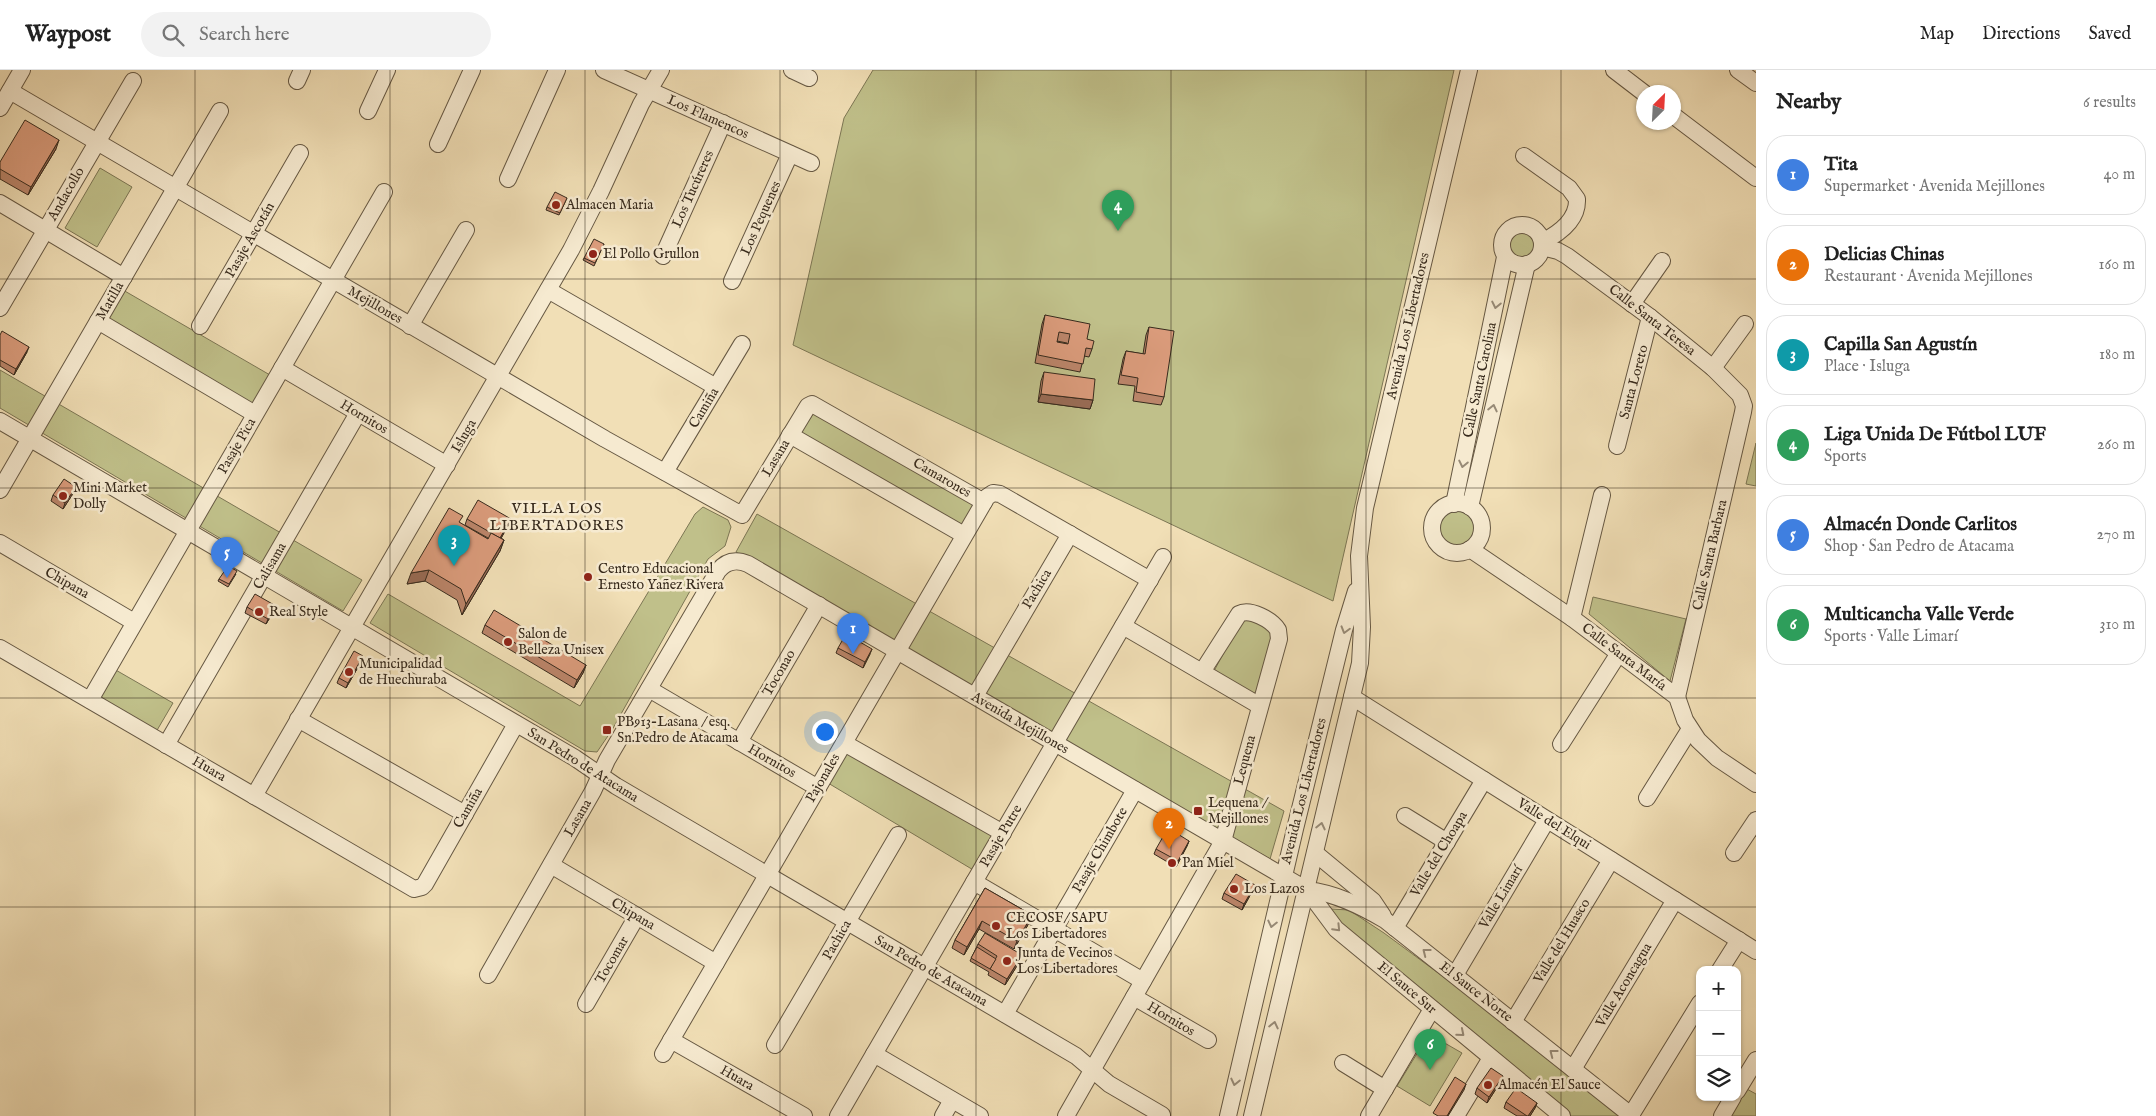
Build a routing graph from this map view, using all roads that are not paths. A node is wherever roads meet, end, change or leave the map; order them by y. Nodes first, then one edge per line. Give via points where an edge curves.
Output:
1 (22, 70) edge
2 (386, 70) edge
3 (472, 70) edge
4 (557, 70) edge
5 (604, 70) edge
6 (661, 70) edge
7 (792, 70) edge
8 (1469, 70) edge
9 (1614, 70) edge
10 (1738, 70) edge
11 (809, 78) dead end
12 (132, 81) dead end
13 (1756, 84) edge
14 (1636, 87) edge
15 (650, 90) junction
16 (10, 91) junction
17 (0, 108) edge
18 (220, 111) dead end
19 (368, 111) dead end
20 (1681, 121) edge
21 (723, 123) junction
22 (97, 142) junction
23 (438, 144) dead end
24 (300, 153) dead end
25 (790, 154) junction
26 (1524, 156) dead end
27 (811, 163) dead end
28 (1756, 178) edge
29 (508, 179) dead end
30 (175, 188) junction
31 (384, 192) dead end
32 (0, 204) edge
33 (45, 230) junction
34 (466, 230) dead end
35 (254, 234) junction
36 (1542, 245) junction
37 (663, 256) dead end
38 (1505, 257) junction
39 (1662, 261) dead end
40 (1527, 264) junction
41 (124, 276) junction
42 (333, 280) junction
43 (732, 282) dead end
44 (548, 290) junction
45 (1632, 304) junction
46 (0, 308) edge
47 (1650, 317) junction
48 (98, 321) junction
49 (1745, 324) dead end
50 (200, 326) dead end
51 (410, 326) junction
52 (742, 344) dead end
53 (282, 368) junction
54 (1713, 368) junction
55 (498, 377) junction
56 (716, 387) junction
57 (812, 404) joint
58 (358, 413) junction
59 (1750, 413) edge
60 (255, 414) junction
61 (0, 421) edge
62 (790, 435) junction
63 (30, 438) junction
64 (1617, 446) dead end
65 (447, 466) junction
66 (665, 472) junction
67 (0, 490) edge
68 (1602, 495) dead end
69 (984, 502) junction
70 (1462, 505) junction
71 (742, 515) joint
72 (188, 531) junction
73 (1070, 534) junction
74 (964, 535) junction
75 (0, 543) edge
76 (1470, 550) junction
77 (1163, 557) dead end
78 (731, 562) joint
79 (264, 576) junction
80 (1150, 580) junction
81 (1359, 583) junction
82 (819, 605) junction
83 (1572, 618) junction
84 (134, 622) junction
85 (1123, 626) junction
86 (352, 627) junction
87 (0, 648) edge
88 (897, 651) junction
89 (1619, 653) junction
90 (1202, 672) junction
91 (648, 689) junction
92 (974, 696) junction
93 (1352, 697) junction
94 (1678, 697) junction
95 (90, 700) junction
96 (1260, 706) junction
97 (298, 719) junction
98 (516, 724) junction
99 (1690, 729) junction
100 (738, 742) junction
101 (844, 743) junction
102 (1055, 743) junction
103 (166, 744) junction
104 (1561, 744) dead end
105 (600, 775) junction
106 (1484, 780) junction
107 (1756, 784) edge
108 (818, 788) junction
109 (1135, 790) junction
110 (254, 796) junction
111 (1647, 798) dead end
112 (465, 814) junction
113 (1404, 816) dead end
114 (1547, 820) junction
115 (1756, 820) edge
116 (1003, 833) junction
117 (898, 835) dead end
118 (1223, 841) junction
119 (1447, 842) junction
120 (1315, 853) junction
121 (1734, 853) dead end
122 (1611, 860) junction
123 (551, 865) junction
124 (767, 875) junction
125 (1283, 876) junction
126 (974, 882) junction
127 (418, 889) joint
128 (1306, 890) junction
129 (1675, 900) junction
130 (637, 916) junction
131 (847, 922) junction
132 (1390, 924) junction
133 (1055, 929) junction
134 (1739, 940) junction
135 (1756, 951) edge
136 (716, 963) junction
137 (1723, 966) edge
138 (925, 968) junction
139 (488, 974) dead end
140 (1455, 975) junction
141 (1144, 980) junction
142 (1134, 997) junction
143 (586, 1004) dead end
144 (1432, 1009) junction
145 (1696, 1010) edge
146 (1005, 1014) junction
147 (1514, 1022) junction
148 (1208, 1040) dead end
149 (775, 1045) dead end
150 (667, 1047) joint
151 (874, 1054) junction
152 (1491, 1058) junction
153 (1756, 1060) edge
154 (1343, 1063) dead end
155 (1573, 1069) junction
156 (1092, 1070) junction
157 (1741, 1084) edge
158 (1385, 1089) junction
159 (952, 1100) junction
160 (1731, 1101) edge
161 (1552, 1113) edge
162 (1162, 1115) edge
163 (1632, 1115) edge
164 (804, 1116) edge
165 (838, 1116) edge
166 (943, 1116) edge
167 (980, 1116) edge
168 (1066, 1116) edge
169 (1228, 1116) edge
170 (1252, 1116) edge
171 (1369, 1116) edge
172 (1456, 1116) edge
173 (1722, 1116) edge

1 - 16 street
2 - 19 street
3 - 23 street
4 - 29 street
5 - 15 street, Los Flamencos
6 - 15 street, Isluga
7 - 11 street
8 - 81 street, Avenida Los Libertadores via 1365,508
9 - 14 street
10 - 13 street
12 - 22 street, Andacollo
15 - 21 street, Los Flamencos
15 - 44 street, Isluga via 590,214
16 - 17 street
16 - 22 street, Mejillones
18 - 30 street, Matilla
20 - 28 street
21 - 25 street, Los Flamencos
21 - 37 street, Los Tucúreres
22 - 30 street, Mejillones
22 - 33 street, Andacollo
24 - 35 street, Pasaje Ascotán
25 - 27 street, Los Flamencos
25 - 43 street, Los Pequenes
26 - 36 street via 1572,191 1577,199 1575,211 1561,231
30 - 35 street, Mejillones
30 - 41 street, Matilla
31 - 42 street, Pasaje Pica
32 - 33 street
33 - 41 street
33 - 46 street, Andacollo
34 - 51 street
35 - 42 street, Mejillones
35 - 50 street, Pasaje Ascotán
36 - 38 street via 1531,227 1511,227 1501,244
36 - 40 street via 1537,258
36 - 45 street, Calle Santa Teresa via 1567,256
38 - 40 street via 1515,264
38 -> 70 street, Calle Santa Carolina
39 - 45 street
70 -> 40 street, Calle Santa Carolina
41 - 48 street, Matilla
42 - 51 street, Mejillones
42 - 53 street, Pasaje Pica
44 - 55 street, Isluga
44 - 56 street
45 - 47 street, Calle Santa Teresa
47 - 54 street, Calle Santa Teresa
47 - 64 street, Santa Loreto
48 - 60 street
48 - 63 street, Matilla
49 - 54 street
51 - 55 street, Mejillones
52 - 56 street, Camiña
53 - 58 street, Hornitos
53 - 60 street, Pasaje Pica
54 - 59 street, Calle Santa Teresa via 1740,395
55 - 65 street, Isluga
55 - 66 street, Mejillones
56 - 66 street, Camiña
57 - 62 street, Lasana
57 - 69 street, Camarones
58 - 65 street, Hornitos
58 - 79 street, Calisama
59 - 94 street, Calle Santa Barbara
60 - 72 street, Pasaje Pica
61 - 63 street, San Pedro de Atacama
62 - 71 street, Lasana
62 - 74 street
63 - 67 street, Matilla
63 - 72 street, San Pedro de Atacama
65 - 86 street, Isluga
66 - 71 street, Mejillones
68 - 83 street
69 - 73 street, Camarones via 990,495 1000,494
69 - 74 street, Pajonales
70 - 76 street via 1480,520 1482,528
70 - 76 street via 1446,506 1432,524 1435,540 1447,551
72 - 79 street, San Pedro de Atacama
72 - 84 street, Pasaje Pica
73 - 80 street, Camarones
73 - 92 street, Pachica
74 - 88 street, Pajonales
75 - 84 street, Chipana
76 - 83 street, Calle Santa María
77 - 80 street, Pasaje Putre
78 - 82 street, Avenida Mejillones via 748,564
78 - 91 street, Lasana via 718,571
79 - 86 street, San Pedro de Atacama
79 - 103 street, Calisama
80 - 85 street, Pasaje Putre
81 - 93 street, Avenida Los Libertadores via 1360,663
81 -> 125 street, Avenida Los Libertadores via 1344,630
82 - 88 street, Avenida Mejillones
82 - 100 street, Toconao
83 - 89 street, Calle Santa María
84 - 95 street, Pasaje Pica
85 - 90 street
85 - 102 street, Pasaje Putre
86 - 97 street, Isluga
86 - 98 street, San Pedro de Atacama
87 - 95 street, Huara
88 - 92 street, Avenida Mejillones
88 - 101 street, Pajonales
89 - 94 street, Calle Santa María
89 - 104 street
90 - 96 street
90 - 96 street, Lequena via 1238,614 1247,611 1272,623 1278,630 1279,639
91 - 100 street, Hornitos
91 - 105 street, Lasana
92 - 102 street, Avenida Mejillones
93 - 106 street, Valle del Elqui
120 -> 93 street, Avenida Los Libertadores
94 - 99 street, Calle Santa María
95 - 103 street, Huara
96 - 118 street, Lequena
97 - 110 street, Isluga
97 - 112 street
98 - 105 street, San Pedro de Atacama
98 - 112 street, Camiña
99 - 107 street, Calle Santa María via 1707,750
99 - 111 street
100 - 108 street, Hornitos
101 - 108 street, Pajonales
101 - 116 street
102 - 109 street, Avenida Mejillones
102 - 116 street, Pasaje Putre
103 - 110 street, Huara
105 - 123 street, Lasana
105 - 124 street, San Pedro de Atacama
106 - 114 street, Valle del Elqui
106 - 119 street, Valle del Choapa
108 - 124 street, Pajonales
109 - 118 street, Avenida Mejillones
109 - 133 street, Pasaje Chimbote
110 - 127 street, Huara via 411,888
112 - 127 street, Camiña via 425,884
113 - 119 street
114 - 122 street, Valle del Elqui
114 - 140 street, Valle Limarí
115 - 121 street
116 - 126 street, Pasaje Putre
117 - 131 street, Pachica
118 - 125 street, Avenida Mejillones
118 - 141 street, Lequena
119 - 132 street, Valle del Choapa
120 - 128 street, Avenida Los Libertadores
120 - 132 street via 1373,901
122 - 129 street, Valle del Elqui
122 - 147 street, Valle del Huasco
123 - 130 street, Chipana
123 - 139 street, Lasana
124 - 131 street, San Pedro de Atacama
124 - 136 street, Pajonales
125 - 128 street, Avenida Mejillones
125 -> 169 street, Avenida Los Libertadores
126 - 133 street, Hornitos
126 - 138 street, Pasaje Putre
128 - 132 street, El Sauce Norte via 1334,896
128 -> 144 street, El Sauce Sur via 1336,929
170 -> 128 street, Avenida Los Libertadores
129 - 134 street, Valle del Elqui
129 - 155 street, Valle Aconcagua
130 - 136 street, Chipana
130 - 143 street, Tocomar
131 - 138 street, San Pedro de Atacama
131 - 149 street, Pachica
140 -> 132 street, El Sauce Norte
133 - 141 street, Hornitos
133 - 146 street, Pasaje Chimbote
134 - 135 street, Valle del Elqui
134 - 137 street
136 - 150 street, Pajonales
138 - 146 street, San Pedro de Atacama
138 - 151 street, Pasaje Putre
140 - 147 street, El Sauce Norte
141 - 142 street, Lequena
142 - 148 street, Hornitos
142 - 156 street, Lequena
144 -> 152 street, El Sauce Sur
144 - 158 street
145 - 163 street
146 - 156 street, San Pedro de Atacama via 1076,1056
155 -> 147 street, El Sauce Norte
150 - 164 street, Huara
151 - 159 street
151 - 165 street, Pasaje Putre
152 - 161 street, El Sauce Sur
152 - 172 street
153 - 157 street
154 - 158 street
155 - 163 street, El Sauce Norte
156 - 162 street, San Pedro de Atacama via 1109,1084
156 - 168 street, Lequena
158 - 171 street
159 - 166 street
159 - 167 street
160 - 173 street

